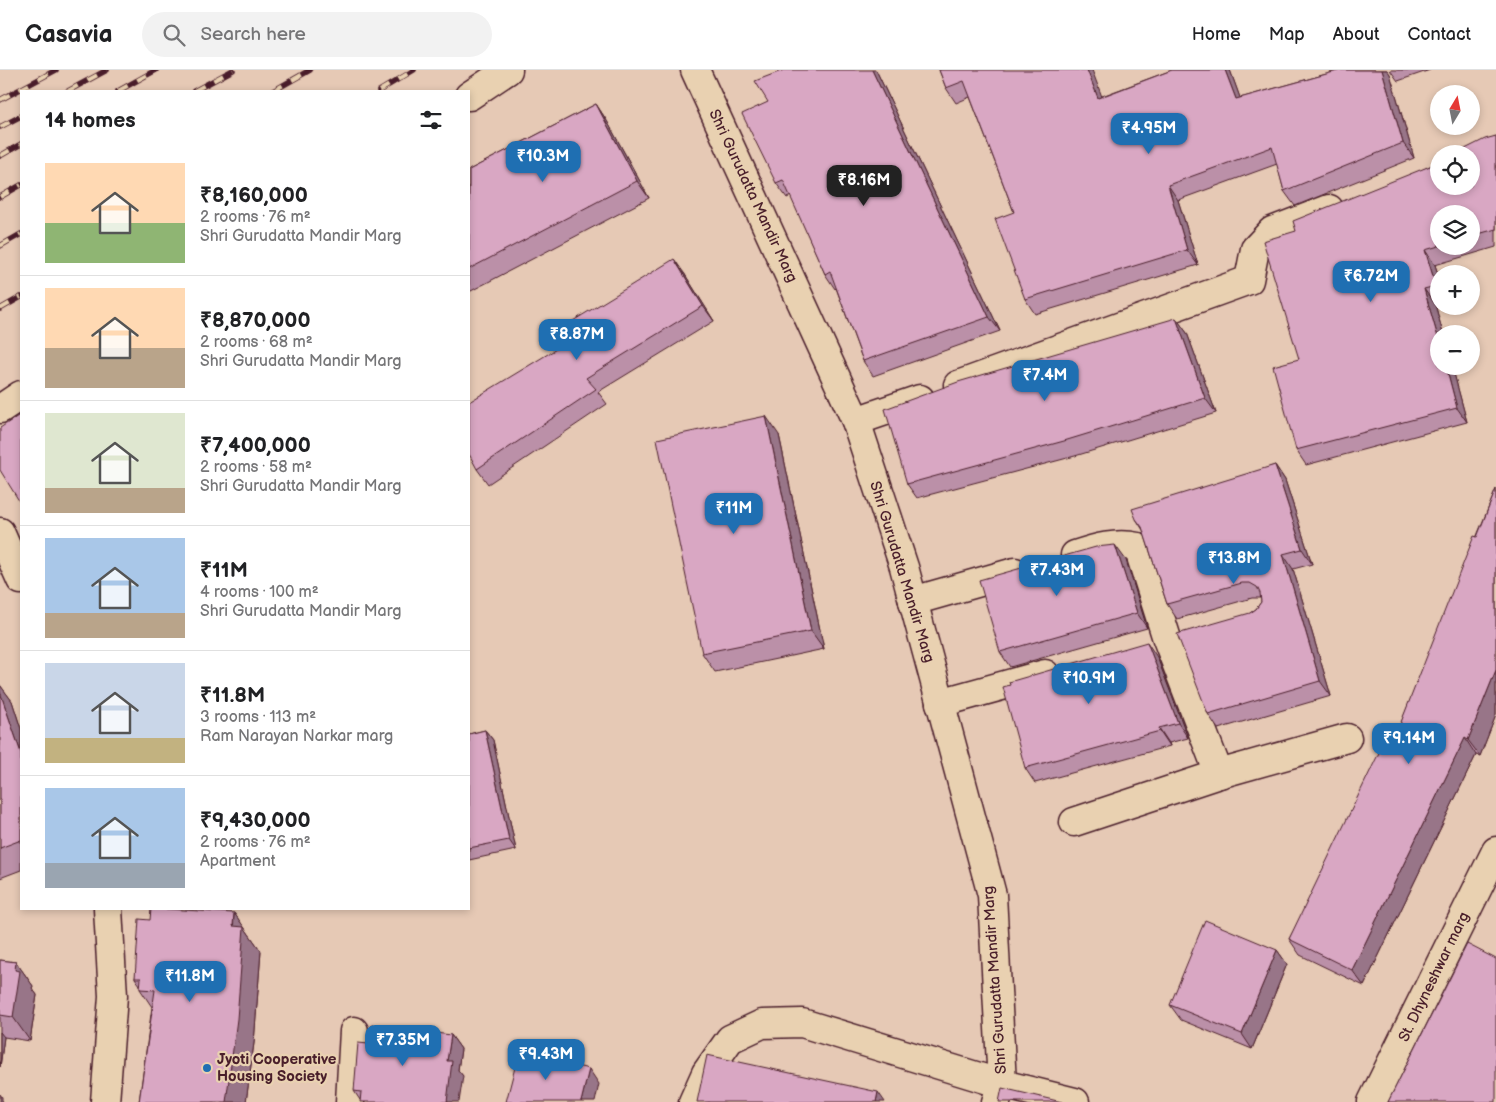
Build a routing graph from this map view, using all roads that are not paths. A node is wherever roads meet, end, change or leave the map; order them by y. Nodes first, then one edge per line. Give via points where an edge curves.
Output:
1 (508, 70) edge
2 (695, 70) edge
3 (470, 95) edge
4 (1355, 199) edge
5 (20, 396) edge
6 (0, 409) edge
7 (856, 422) junction
8 (0, 532) edge
9 (20, 578) edge
10 (913, 601) junction
11 (1194, 631) edge
12 (1167, 639) junction
13 (1139, 647) edge
14 (1072, 666) edge
15 (940, 703) junction
16 (1347, 738) dead end
17 (1219, 774) junction
18 (1074, 822) dead end
19 (1496, 851) edge
20 (108, 910) edge
21 (354, 1031) dead end
22 (999, 1093) edge
23 (104, 1102) edge
24 (350, 1102) edge
25 (693, 1102) edge
26 (1076, 1102) edge
27 (1372, 1102) edge

1 - 3 street
2 - 7 street, Shri Gurudatta Mandir Marg
4 - 7 street via 1272,231 1255,249 1250,280
5 - 6 street
7 - 10 street, Shri Gurudatta Mandir Marg
8 - 9 street
10 - 12 street via 1103,546 1126,544 1138,547
10 - 15 street, Shri Gurudatta Mandir Marg
11 - 12 street
12 - 13 street
12 - 17 street
14 - 15 street
15 - 22 street, Shri Gurudatta Mandir Marg via 992,895
16 - 17 street
17 - 18 street
19 - 27 street, St. Dhyneshwar marg
20 - 23 street via 112,996
21 - 24 street
22 - 25 street via 802,1023 762,1024 730,1038 706,1073
22 - 26 street

